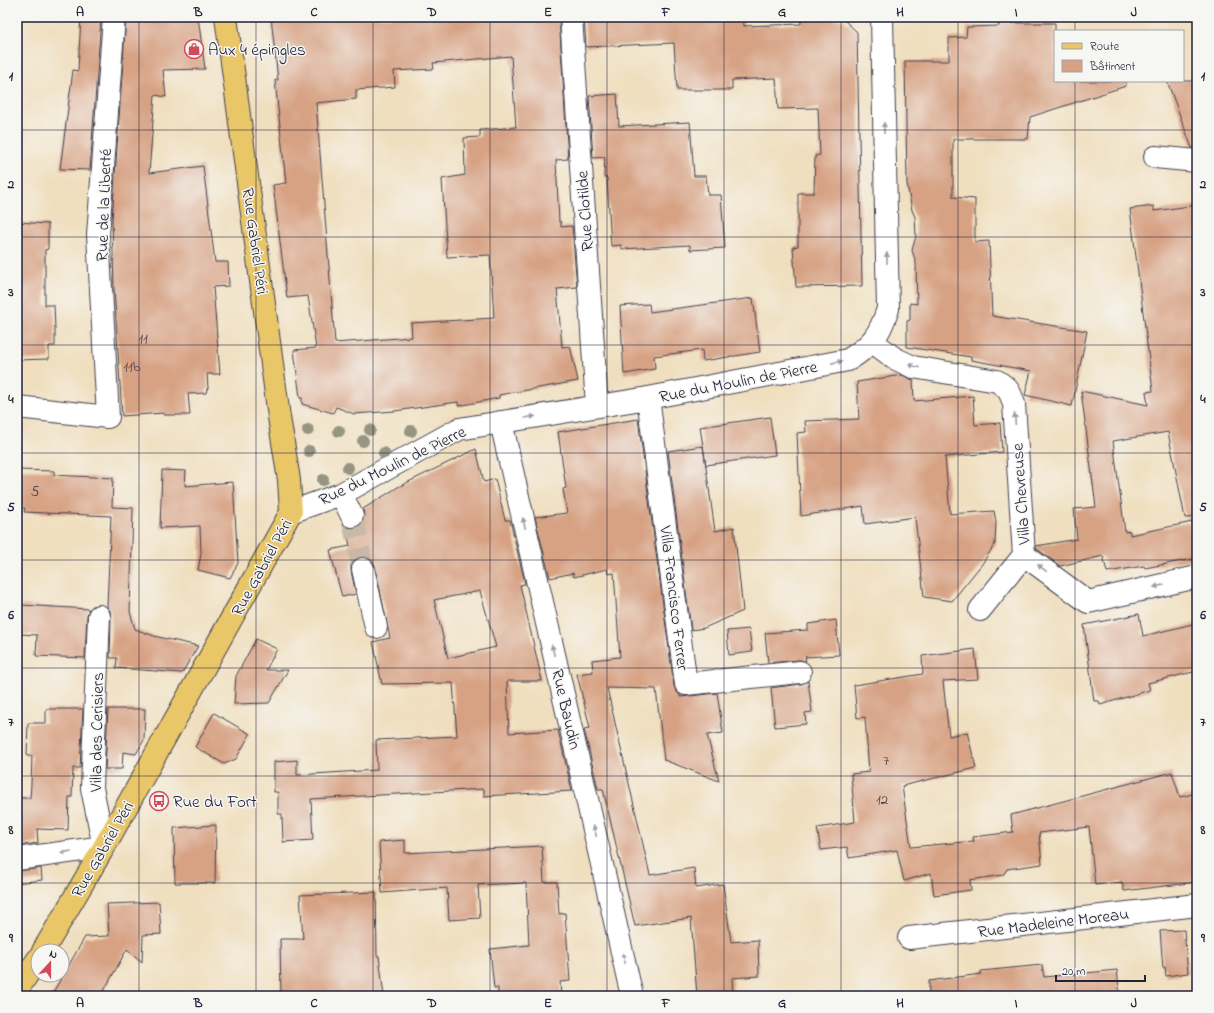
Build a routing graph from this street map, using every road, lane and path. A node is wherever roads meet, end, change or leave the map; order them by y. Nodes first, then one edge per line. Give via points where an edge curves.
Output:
1 (114, 17) edge
2 (226, 17) edge
3 (571, 17) edge
4 (882, 17) edge
5 (1155, 157) dead end
6 (1197, 161) edge
7 (873, 342) junction
8 (648, 398) junction
9 (597, 406) junction
10 (17, 407) edge
11 (501, 422) junction
12 (341, 494) junction
13 (291, 512) junction
14 (352, 516) tunnel mouth
15 (1024, 554) junction
16 (363, 569) tunnel mouth
17 (1197, 577) edge
18 (980, 610) dead end
19 (99, 616) dead end
20 (376, 627) dead end
21 (800, 672) dead end
22 (104, 847) junction
23 (17, 859) edge
24 (1197, 905) edge
25 (909, 938) dead end
26 (48, 943) edge
27 (30, 971) edge
28 (17, 990) edge
29 (632, 996) edge

1 - 10 street, Rue de la Liberté via 98,235 108,417
2 - 13 main road, Rue Gabriel Péri via 289,480
3 - 9 street, Rue Clotilde
7 -> 4 street, Rue du Moulin de Pierre via 888,309
5 - 6 street
8 -> 7 street, Rue du Moulin de Pierre via 848,360
15 -> 7 street, Villa Chevreuse via 1014,404 1011,393 993,380 913,367 894,358
8 - 9 street, Rue du Moulin de Pierre
8 - 21 street, Villa Francisco Ferrer via 686,684
11 -> 9 street, Rue du Moulin de Pierre
11 - 12 street, Rue du Moulin de Pierre via 459,429
29 -> 11 street, Rue Baudin
12 - 13 street, Rue du Moulin de Pierre
12 - 14 street
13 - 22 main road, Rue Gabriel Péri
17 -> 15 street, Villa Chevreuse via 1088,602
15 - 18 street
16 - 20 street
19 - 22 street, Villa des Cerisiers via 92,788
22 -> 23 street
22 - 26 main road, Rue Gabriel Péri
24 - 25 street, Rue Madeleine Moreau
27 - 28 main road

